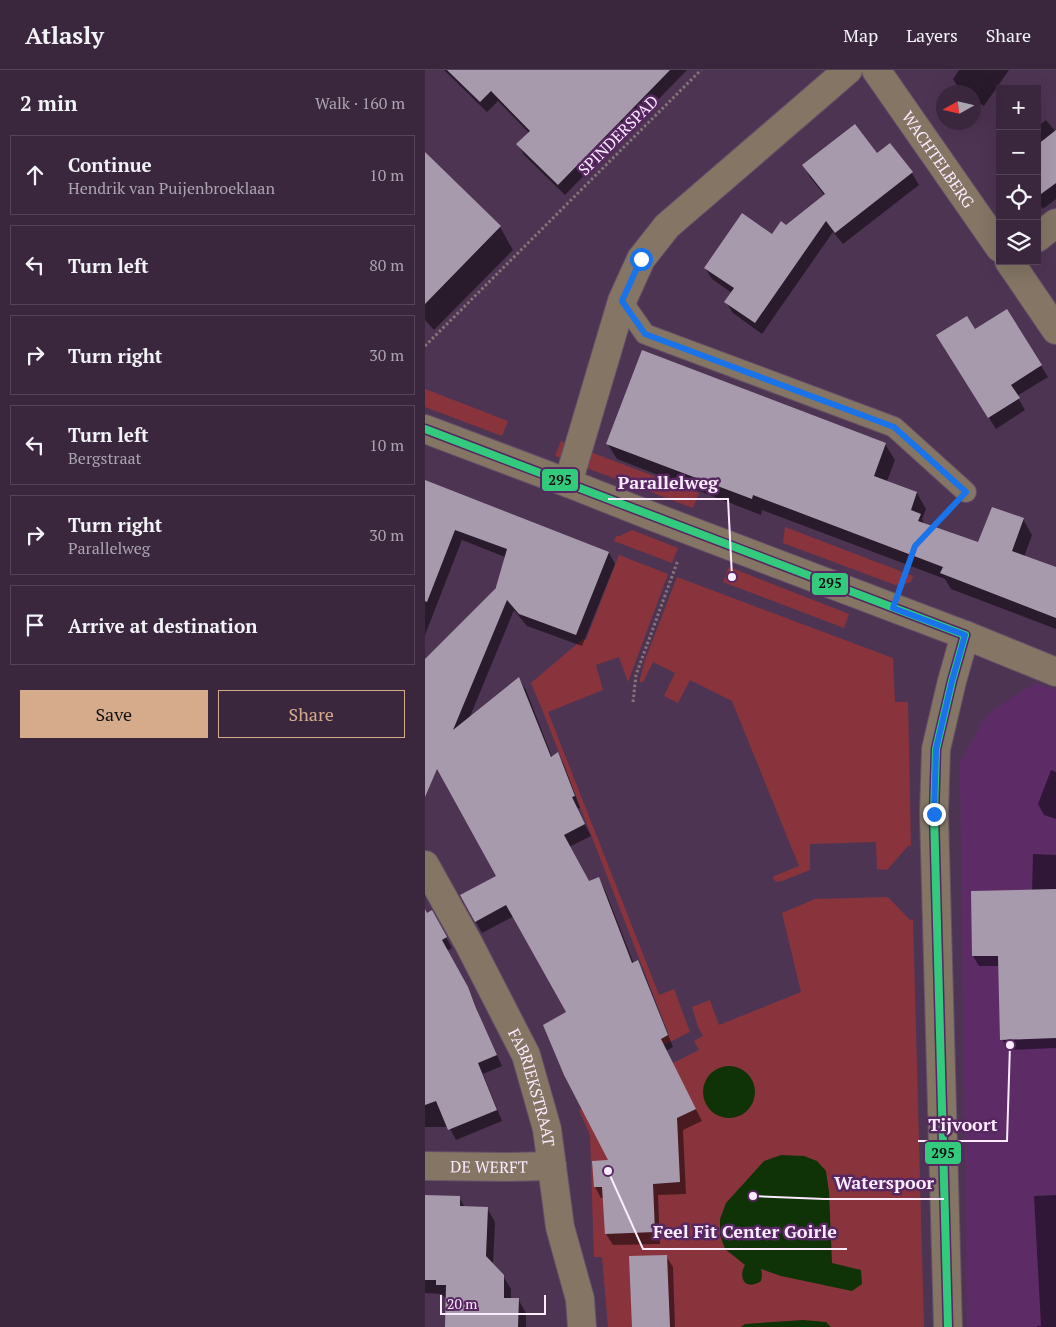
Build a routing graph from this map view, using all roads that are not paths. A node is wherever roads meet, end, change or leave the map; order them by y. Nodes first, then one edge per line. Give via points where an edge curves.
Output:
1 (848, 70) edge
2 (876, 70) edge
3 (1056, 223) edge
4 (1041, 235) edge
5 (996, 242) edge
6 (1012, 265) edge
7 (622, 301) junction
8 (1056, 330) edge
9 (425, 429) edge
10 (568, 483) junction
11 (966, 492) road end
12 (965, 635) junction
13 (1056, 672) edge
14 (425, 865) edge
15 (425, 1166) edge
16 (552, 1166) junction
17 (582, 1327) edge
18 (948, 1327) edge

1 - 7 street via 667,226 641,259
2 - 5 street, WACHTELBERG
3 - 4 street
6 - 8 street
7 - 10 street
7 - 11 lane via 645,334 894,427
9 - 10 street
10 - 12 street
12 - 13 street
12 - 18 street via 936,749 935,768
14 - 16 street, FABRIEKSTRAAT via 526,1055 547,1129
15 - 16 street, DE WERFT
16 - 17 street, FABRIEKSTRAAT via 560,1227 580,1299

